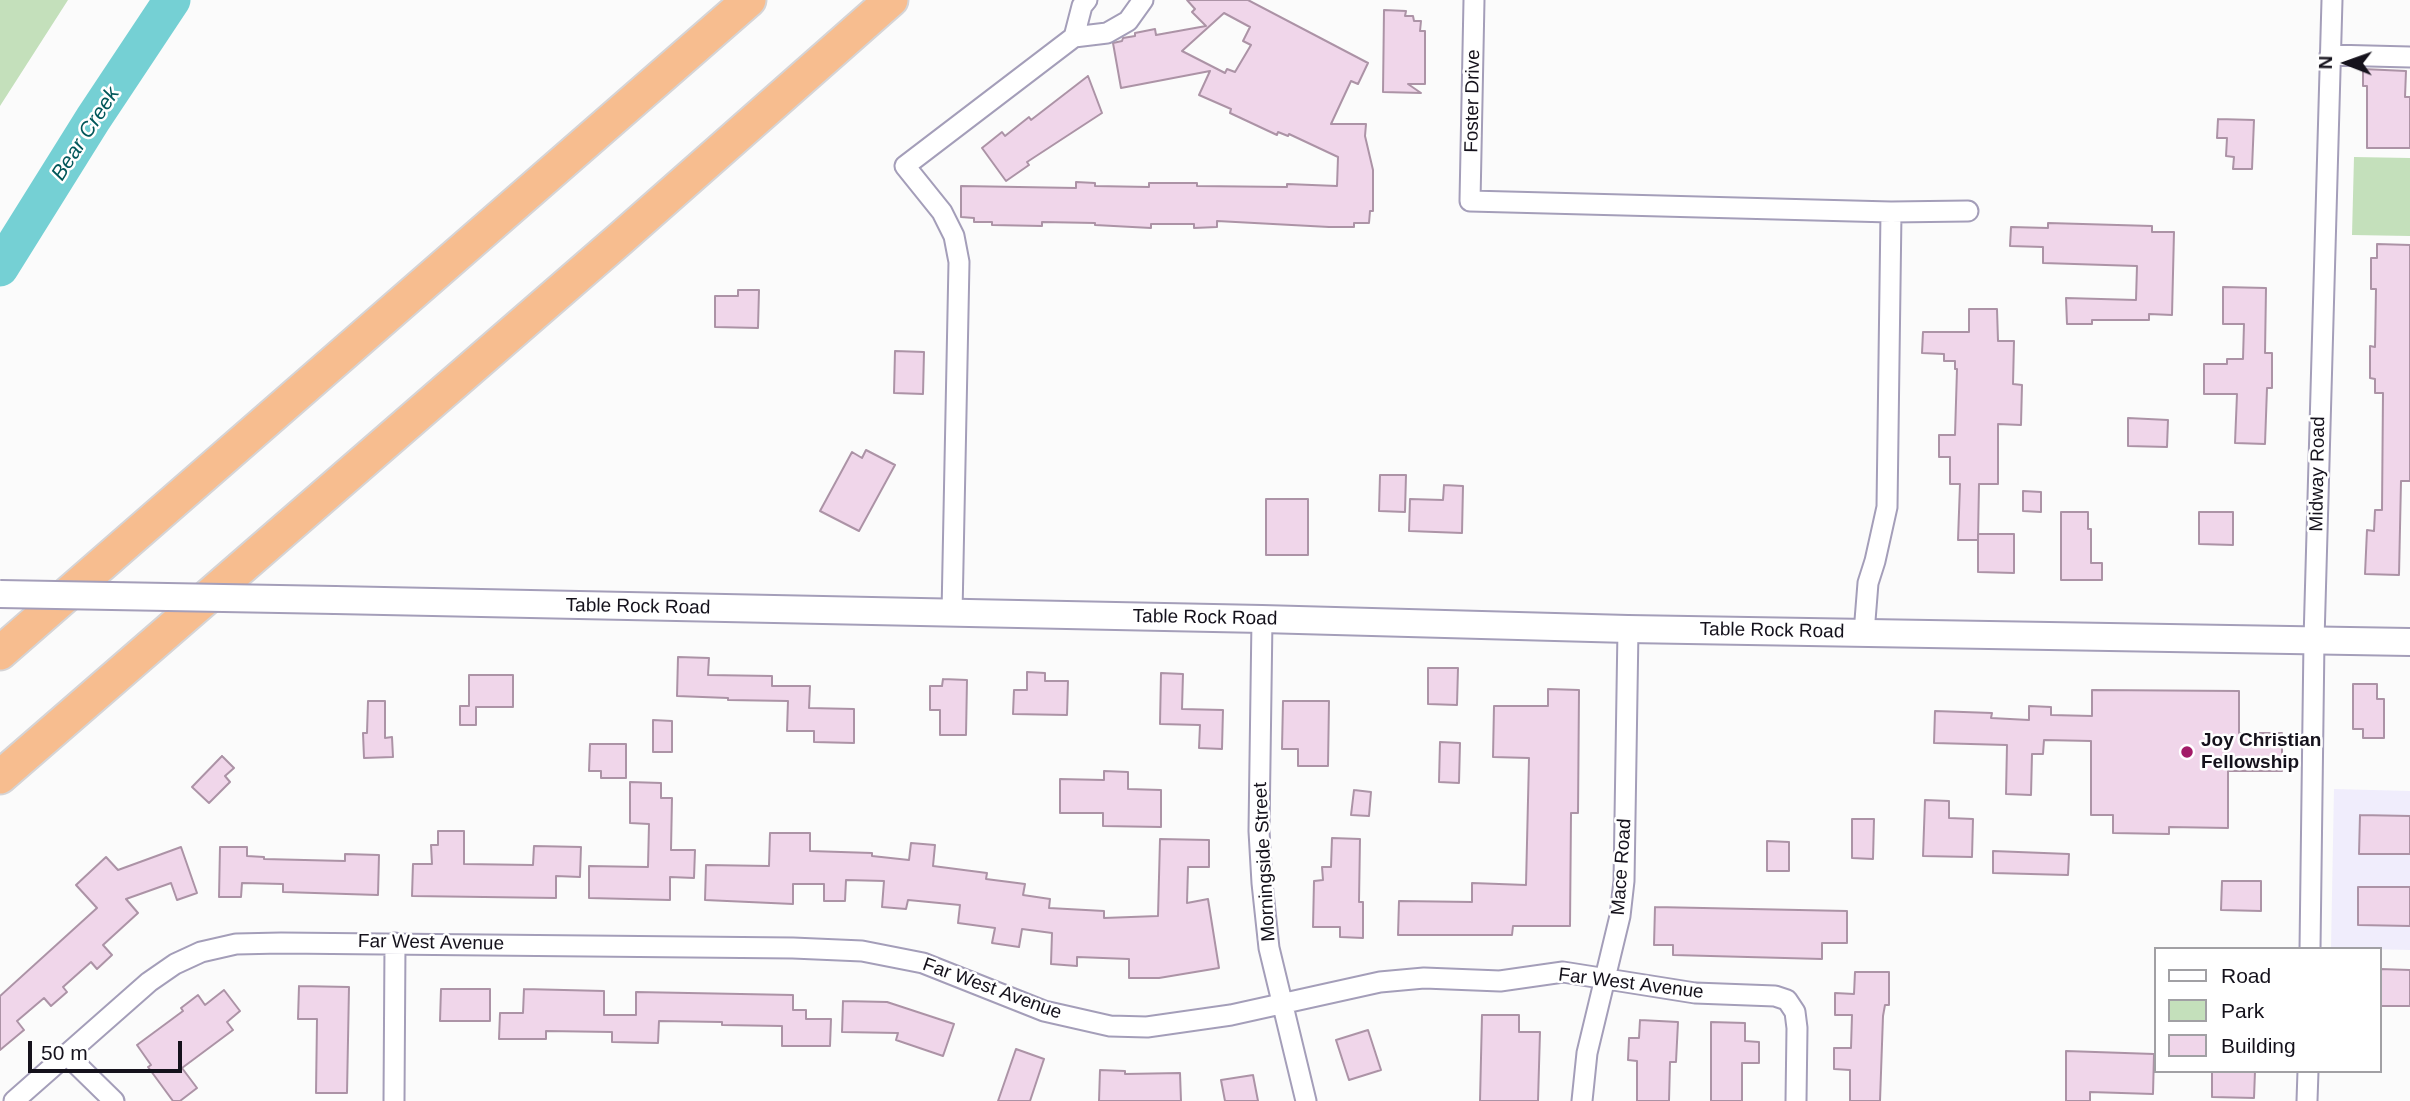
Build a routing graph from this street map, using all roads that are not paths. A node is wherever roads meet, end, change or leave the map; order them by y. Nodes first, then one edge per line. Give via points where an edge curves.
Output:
1 (749, 0) edge
2 (891, 0) edge
3 (1087, 0) edge
4 (1143, 0) edge
5 (1474, 0) edge
6 (2332, 0) edge
7 (1074, 37) junction
8 (2330, 55) junction
9 (2410, 57) edge
10 (1968, 211) dead end
11 (1891, 212) junction
12 (0, 594) edge
13 (952, 613) junction
14 (1262, 619) junction
15 (1628, 629) junction
16 (1864, 633) junction
17 (2314, 640) junction
18 (2410, 642) edge
19 (0, 653) edge
20 (0, 776) edge
21 (395, 943) junction
22 (2310, 947) edge
23 (1605, 977) junction
24 (1282, 1002) junction
25 (67, 1055) junction
26 (2308, 1073) edge
27 (14, 1101) edge
28 (114, 1101) edge
29 (394, 1101) edge
30 (1306, 1101) edge
31 (1582, 1101) edge
32 (1796, 1101) edge
33 (2307, 1101) edge

1 - 19 highway
2 - 20 highway
3 - 7 street
4 - 7 street via 1128,20 1107,33
5 - 11 street, Foster Drive via 1471,201
6 - 8 street, Midway Road
7 - 13 street via 905,166 942,212 960,262
8 - 9 street
8 - 17 street, Midway Road
10 - 11 street
11 - 16 street via 1887,506 1868,583
12 - 13 main road, Table Rock Road, bridge
13 - 14 main road, Table Rock Road
14 - 15 main road, Table Rock Road
14 - 24 street, Morningside Street via 1259,831 1269,948
15 - 16 main road, Table Rock Road
15 - 23 street, Mace Road via 1625,881
16 - 17 main road, Table Rock Road
17 - 18 main road, Table Rock Road
17 - 22 street, Midway Road
21 - 24 street, Far West Avenue via 862,951 923,963 1044,1011 1110,1026 1147,1027
21 - 25 street, Far West Avenue via 236,944 201,952 149,982
21 - 29 street
23 - 24 street, Far West Avenue via 1563,972 1500,981 1424,978
23 - 31 street, Mace Road via 1587,1053
23 - 32 street, Far West Avenue via 1695,993 1787,1000 1797,1028
24 - 30 street, Morningside Street
25 - 27 street, Far West Avenue
25 - 28 street
26 - 33 street

